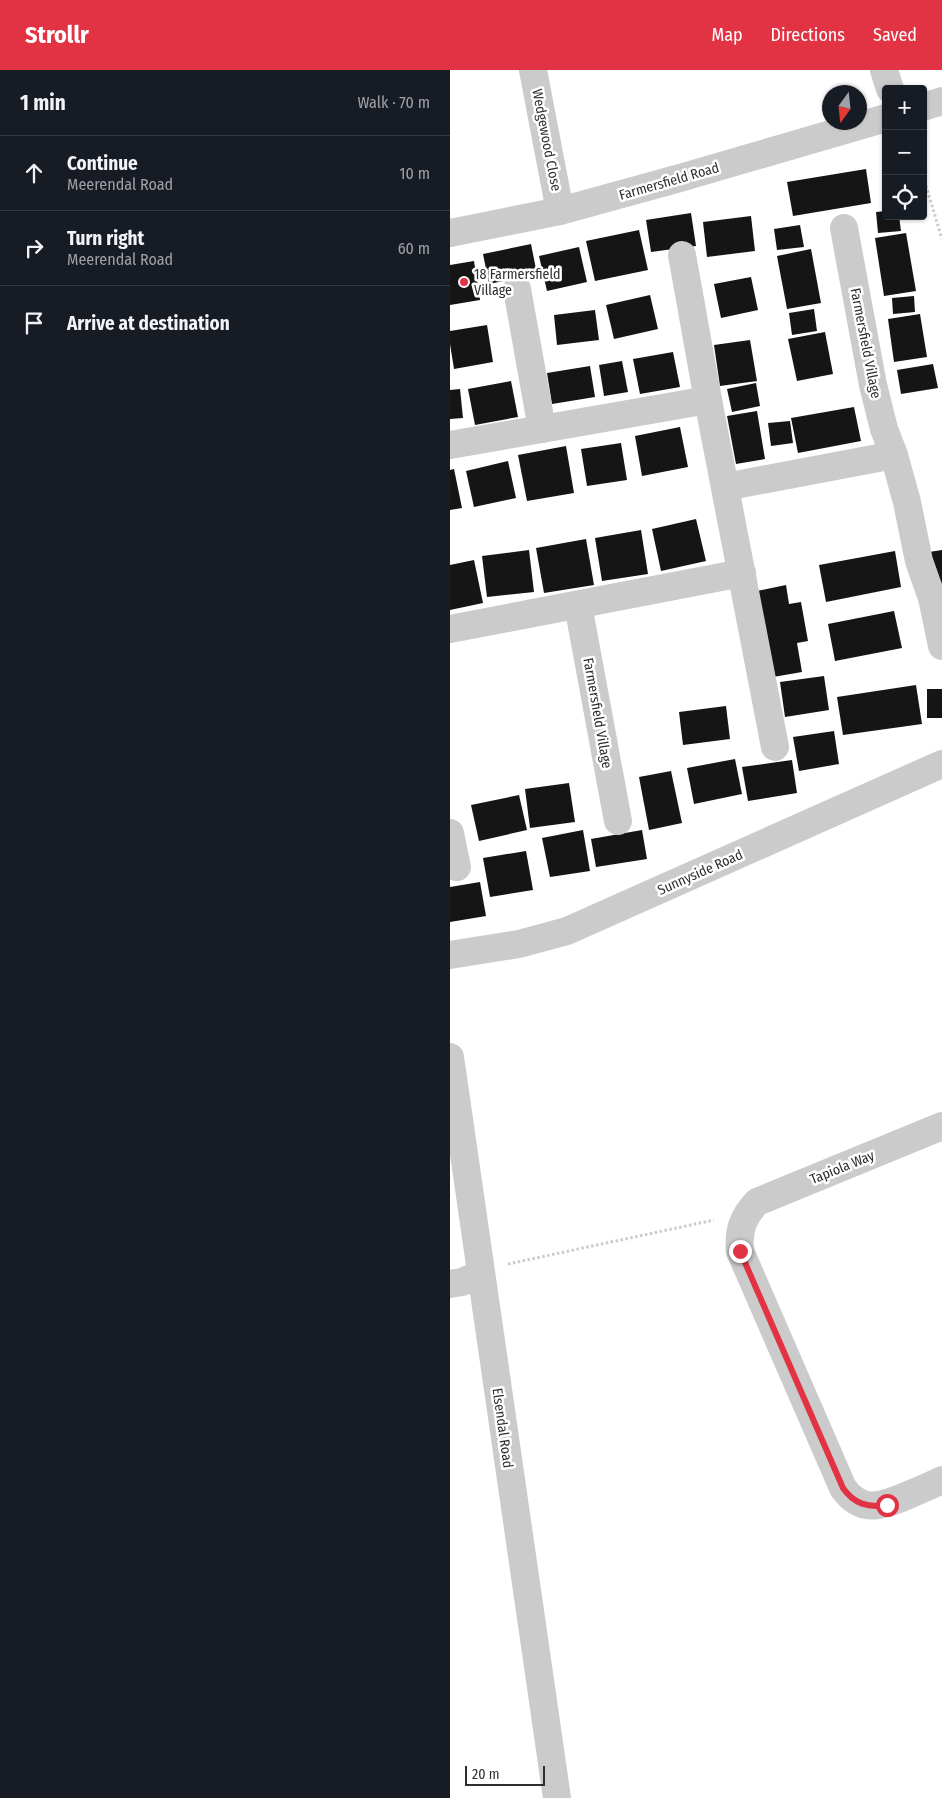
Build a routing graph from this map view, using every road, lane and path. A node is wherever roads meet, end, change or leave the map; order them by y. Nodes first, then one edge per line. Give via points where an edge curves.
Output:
1 (534, 70) edge
2 (884, 70) edge
3 (889, 85) edge
4 (942, 101) edge
5 (927, 106) edge
6 (882, 119) edge
7 (927, 189) edge
8 (560, 211) junction
9 (844, 228) dead end
10 (450, 232) edge
11 (942, 239) edge
12 (682, 255) dead end
13 (517, 289) dead end
14 (708, 400) junction
15 (542, 429) junction
16 (450, 445) edge
17 (894, 455) junction
18 (725, 487) junction
19 (742, 573) junction
20 (578, 605) junction
21 (450, 629) edge
22 (942, 646) edge
23 (775, 747) dead end
24 (942, 764) edge
25 (618, 821) dead end
26 (450, 832) edge
27 (457, 867) dead end
28 (450, 955) edge
29 (450, 1057) edge
30 (942, 1126) edge
31 (747, 1214) junction
32 (481, 1274) junction
33 (450, 1284) edge
34 (942, 1480) edge
35 (557, 1798) edge

1 - 8 street, Wedgewood Close
2 - 3 street
4 - 5 street
6 - 8 street, Farmersfield Road
7 - 11 path
8 - 10 street, Farmersfield Road
9 - 17 street, Farmersfield Village via 873,385
12 - 14 street
13 - 15 street
14 - 15 street
14 - 18 street
15 - 16 street
17 - 18 street
17 - 22 street, Farmersfield Village
18 - 19 street
19 - 20 street
19 - 23 street
20 - 21 street
20 - 25 street, Farmersfield Village
24 - 28 street, Sunnyside Road via 567,931 519,944
26 - 27 street
29 - 32 street, Elsendal Road
30 - 31 street, Tapiola Way via 757,1202
31 - 32 path via 495,1267
31 - 34 street via 740,1230 740,1251 848,1495 864,1505 875,1507 887,1505
32 - 33 street
32 - 35 street, Elsendal Road

